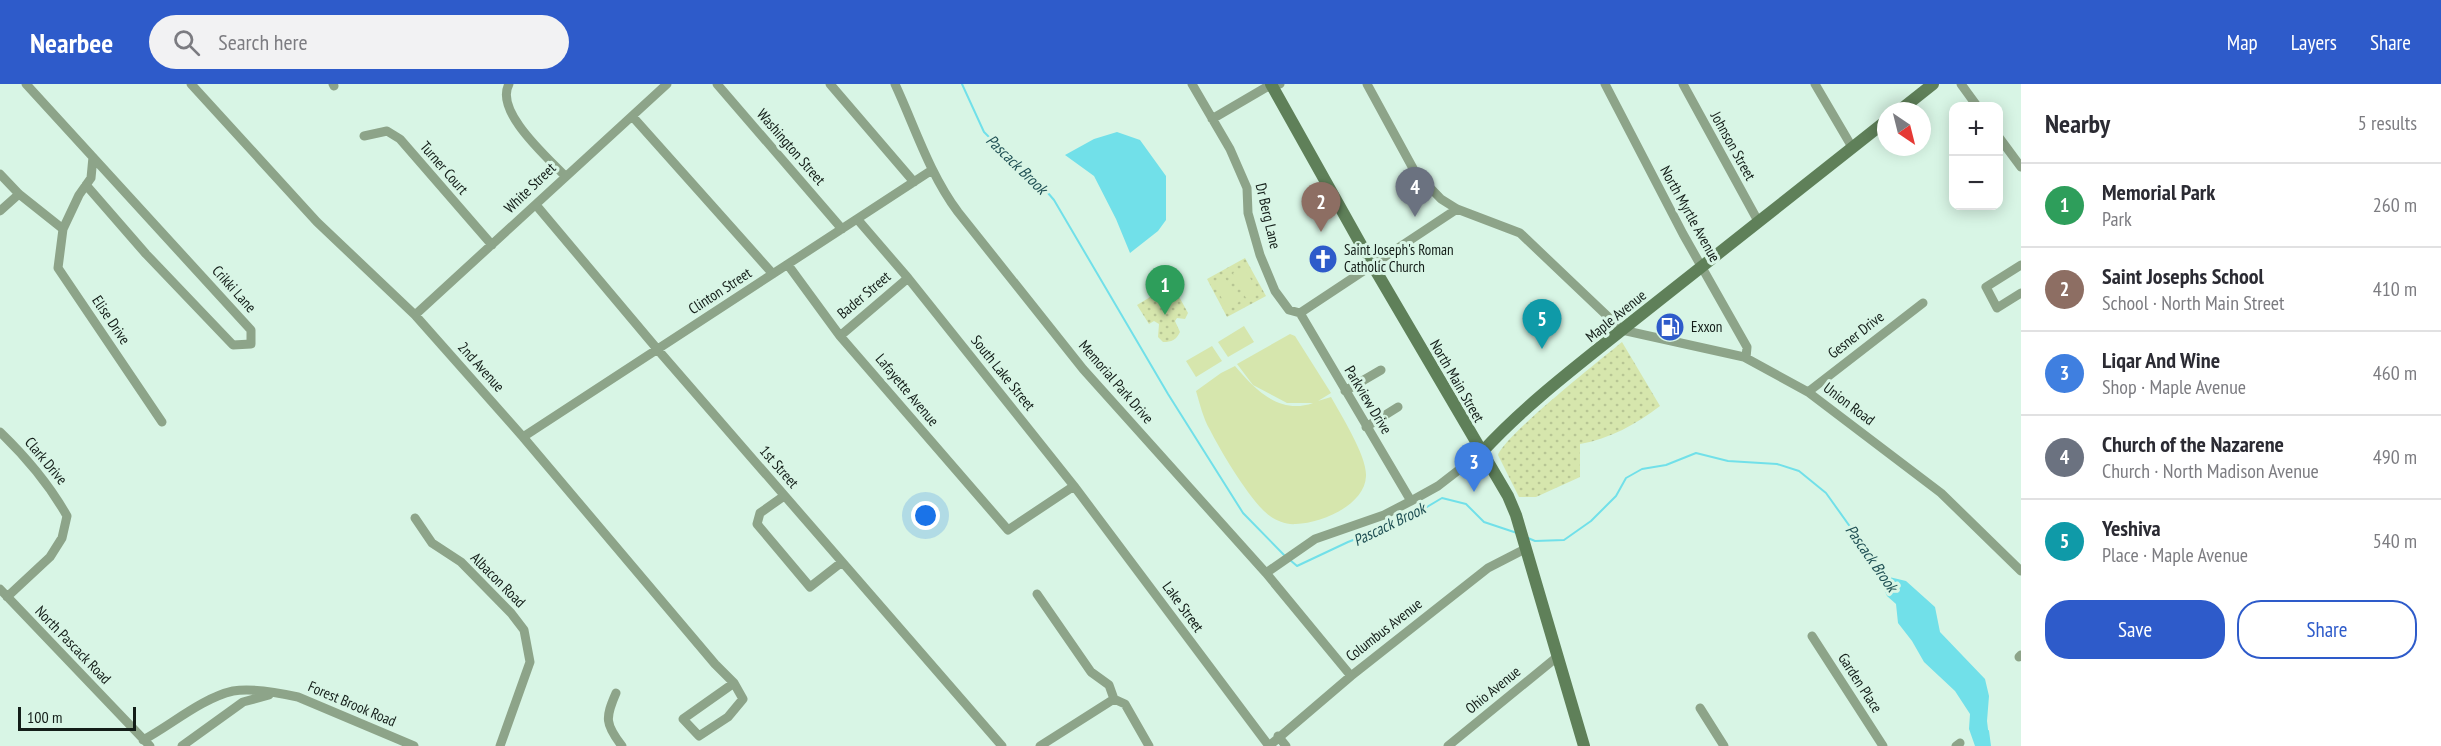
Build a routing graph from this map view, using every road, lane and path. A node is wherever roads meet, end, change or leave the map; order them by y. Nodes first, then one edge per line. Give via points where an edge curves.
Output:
1 (26, 84) edge
2 (191, 84) edge
3 (667, 84) edge
4 (717, 84) edge
5 (830, 84) edge
6 (895, 84) edge
7 (1192, 84) edge
8 (1367, 84) edge
9 (1605, 84) edge
10 (1683, 84) edge
11 (1815, 84) edge
12 (1933, 84) edge
13 (1961, 84) edge
14 (505, 85) edge
15 (1274, 85) edge
16 (1910, 102) edge
17 (1974, 102) edge
18 (632, 116) junction
19 (1212, 119) junction
20 (1877, 128) edge
21 (364, 136) dead end
22 (2003, 143) edge
23 (1852, 147) junction
24 (93, 157) junction
25 (2021, 167) edge
26 (932, 170) junction
27 (0, 174) edge
28 (565, 176) junction
29 (914, 182) junction
30 (86, 185) junction
31 (19, 194) junction
32 (536, 205) junction
33 (1457, 209) junction
34 (0, 211) edge
35 (858, 220) junction
36 (1758, 222) junction
37 (63, 229) junction
38 (842, 229) junction
39 (492, 245) junction
40 (788, 265) junction
41 (1702, 265) junction
42 (2021, 265) edge
43 (1372, 266) junction
44 (773, 274) junction
45 (908, 278) junction
46 (2021, 292) edge
47 (1923, 303) dead end
48 (1300, 313) junction
49 (415, 315) junction
50 (1622, 330) junction
51 (840, 336) junction
52 (658, 350) junction
53 (1746, 358) junction
54 (1381, 370) dead end
55 (1345, 392) junction
56 (1808, 392) junction
57 (1398, 407) dead end
58 (162, 422) dead end
59 (1366, 427) junction
60 (0, 432) edge
61 (523, 437) junction
62 (1482, 452) junction
63 (1074, 486) junction
64 (784, 496) junction
65 (1411, 501) junction
66 (415, 518) dead end
67 (1523, 540) junction
68 (842, 562) junction
69 (2021, 571) edge
70 (1266, 573) junction
71 (3, 593) edge
72 (1036, 594) dead end
73 (1812, 636) dead end
74 (1557, 657) junction
75 (1351, 676) junction
76 (734, 683) junction
77 (278, 693) junction
78 (616, 693) dead end
79 (1114, 699) junction
80 (1700, 708) dead end
81 (1278, 736) junction
82 (146, 743) edge
83 (182, 746) edge
84 (414, 746) edge
85 (500, 746) edge
86 (622, 746) edge
87 (1002, 746) edge
88 (1040, 746) edge
89 (1149, 746) edge
90 (1269, 746) edge
91 (1286, 746) edge
92 (1448, 746) edge
93 (1584, 746) edge
94 (1724, 746) edge
95 (1883, 746) edge

1 - 24 street, Crikki Lane
2 - 49 street, 2nd Avenue via 317,222
3 - 18 street, White Street
4 - 38 street, Washington Street
5 - 29 street
6 - 26 street, Memorial Park Drive
7 - 19 street, Dr Berg Lane
8 - 33 street via 1415,172 1441,199
9 - 41 street, North Myrtle Avenue
10 - 36 street, Johnson Street
11 - 23 street
12 - 16 main road
13 - 17 street
14 - 28 street via 506,103 520,128
15 - 19 street
15 - 43 main road, North Main Street
18 - 28 street, White Street
18 - 44 street
19 - 48 street, Dr Berg Lane via 1248,188 1248,213 1275,291 1289,310
20 - 23 main road, Maple Avenue
21 - 39 street, Turner Court via 387,131 400,139
22 - 25 street
23 - 36 main road, Maple Avenue
24 - 30 street, Elise Drive via 91,178
24 - 30 street, Crikki Lane via 251,330 251,344 233,345
26 - 29 street, Clinton Street
26 - 70 street, Memorial Park Drive via 958,212 1083,369
27 - 31 street
28 - 32 street, White Street
29 - 35 street, Clinton Street
30 - 37 street, Elise Drive
31 - 34 street
31 - 37 street
32 - 39 street, White Street
32 - 52 street, 1st Street
33 - 43 street
33 - 50 street via 1520,232
35 - 38 street, Clinton Street
35 - 45 street
36 - 41 main road, Maple Avenue
37 - 58 street, Elise Drive via 58,268
38 - 40 street, Clinton Street
39 - 49 street, White Street
40 - 44 street, Clinton Street
40 - 51 street, Lafayette Avenue
41 - 50 main road, Maple Avenue
41 - 53 street, North Myrtle Avenue via 1747,347
42 - 46 street via 1986,287 1997,308
43 - 48 street
43 - 62 main road, North Main Street
44 - 52 street, Clinton Street
45 - 51 street, Bader Street
45 - 63 street, South Lake Street
47 - 56 street, Gesner Drive
48 - 55 street, Parkview Drive
49 - 61 street, 2nd Avenue
50 - 53 street, Union Road
50 - 62 main road, Maple Avenue via 1520,414
51 - 63 street, Lafayette Avenue via 1008,530
52 - 61 street, Clinton Street
52 - 64 street, 1st Street
53 - 56 street, Union Road
54 - 55 street
55 - 59 street, Parkview Drive
56 - 69 street, Union Road via 1941,493
57 - 59 street
59 - 65 street, Parkview Drive
60 - 71 street, Clark Drive via 51,488 67,516 62,538 50,556
61 - 76 street, 2nd Avenue
62 - 65 street, Maple Avenue
62 - 67 main road, North Main Street via 1509,496
63 - 90 street, Lake Street
64 - 68 street, 1st Street
64 - 68 street via 760,513 757,524 810,587
65 - 70 street, Maple Avenue via 1384,515 1315,539
66 - 85 street, Albacon Road via 432,543 461,562 524,630 530,662
67 - 74 main road, North Main Street
67 - 75 street, Columbus Avenue
68 - 87 street, 1st Street
70 - 75 street, Memorial Park Drive
71 - 82 street, North Pascack Road
72 - 79 street via 1091,672 1109,685
73 - 95 street, Garden Place
74 - 92 street, Ohio Avenue
74 - 93 main road, North Main Street
75 - 81 street, Columbus Avenue
76 - 76 street via 683,719 699,736 728,717 743,699
77 - 82 street, Forest Brook Road via 234,691 199,706
77 - 83 street, Forest Brook Road via 243,702
77 - 84 street, Forest Brook Road via 298,697
78 - 86 street via 608,711 608,725
79 - 88 street
79 - 89 street via 1125,704
80 - 94 street
81 - 90 street, Columbus Avenue
81 - 91 street

